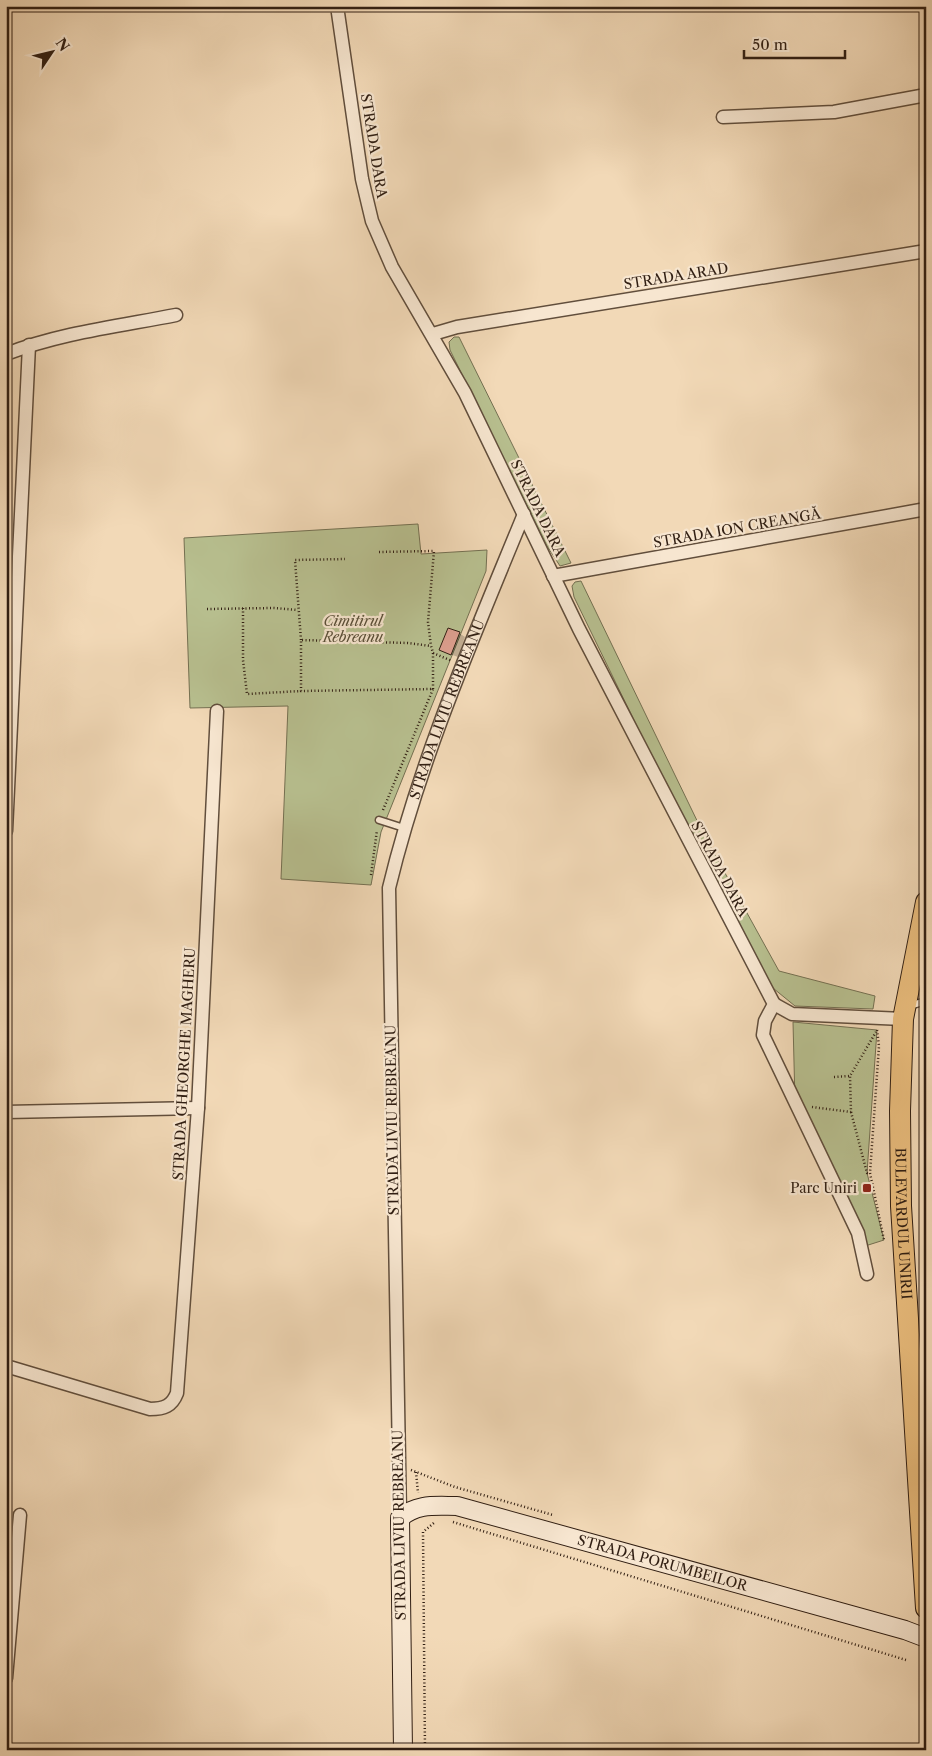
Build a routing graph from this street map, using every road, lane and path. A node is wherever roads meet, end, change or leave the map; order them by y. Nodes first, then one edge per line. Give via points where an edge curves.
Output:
1 (337, 6) edge
2 (926, 95) edge
3 (723, 118) dead end
4 (926, 251) edge
5 (176, 315) dead end
6 (433, 334) junction
7 (29, 345) junction
8 (6, 354) edge
9 (926, 509) edge
10 (524, 514) junction
11 (379, 552) dead end
12 (345, 559) dead end
13 (554, 576) junction
14 (243, 608) junction
15 (207, 609) dead end
16 (298, 610) junction
17 (301, 640) junction
18 (431, 646) junction
19 (433, 653) junction
20 (462, 666) junction
21 (433, 689) junction
22 (302, 692) junction
23 (217, 710) dead end
24 (378, 820) junction
25 (404, 828) junction
26 (6, 831) edge
27 (371, 875) dead end
28 (926, 902) edge
29 (926, 1002) edge
30 (774, 1004) junction
31 (904, 1013) junction
32 (834, 1076) dead end
33 (850, 1076) junction
34 (812, 1107) dead end
35 (198, 1108) junction
36 (6, 1112) edge
37 (851, 1112) junction
38 (870, 1173) junction
39 (884, 1240) dead end
40 (867, 1274) dead end
41 (6, 1366) edge
42 (918, 1366) edge
43 (20, 1515) dead end
44 (400, 1518) junction
45 (439, 1518) dead end
46 (449, 1521) dead end
47 (925, 1603) edge
48 (926, 1638) edge
49 (906, 1660) dead end
50 (6, 1678) edge
51 (402, 1750) edge
52 (424, 1750) edge

1 - 6 street, STRADA DARA via 362,179 372,221 392,267
2 - 3 street via 834,112
4 - 6 street, STRADA ARAD via 457,327
5 - 7 street
6 - 10 street, STRADA DARA
7 - 8 street
7 - 26 street
9 - 13 street, STRADA ION CREANGĂ
10 - 13 street, STRADA DARA
10 - 20 street, STRADA LIVIU REBREANU
11 - 18 path via 434,552 428,622
12 - 16 path via 295,560
13 - 30 street, STRADA DARA via 660,788
14 - 15 path
14 - 16 path
14 - 22 path via 247,694
16 - 17 path
17 - 18 path
17 - 22 path
18 - 19 path
19 - 20 path
19 - 21 path
20 - 25 street, STRADA LIVIU REBREANU
21 - 22 path
21 - 24 path
23 - 35 street, STRADA GHEORGHE MAGHERU
24 - 25 lane
24 - 27 path
25 - 44 street, STRADA LIVIU REBREANU via 389,888 388,929
28 - 31 main road, BULEVARDUL UNIRII
29 - 31 lane
30 - 31 street via 792,1014
30 - 40 street via 764,1021 763,1035 858,1233
31 - 42 main road, BULEVARDUL UNIRII via 901,1196
32 - 33 path
33 - 37 path
33 - 38 path via 877,1030 879,1046
34 - 37 path
35 - 36 street
35 - 41 street, STRADA GHEORGHE MAGHERU via 174,1401 160,1410 150,1409
37 - 38 path via 867,1173
38 - 39 path
42 - 47 main road, BULEVARDUL UNIRII
43 - 50 street
44 - 48 main road, STRADA PORUMBEILOR via 420,1506 457,1506
44 - 51 main road, STRADA LIVIU REBREANU
45 - 52 path via 423,1532
46 - 49 path

